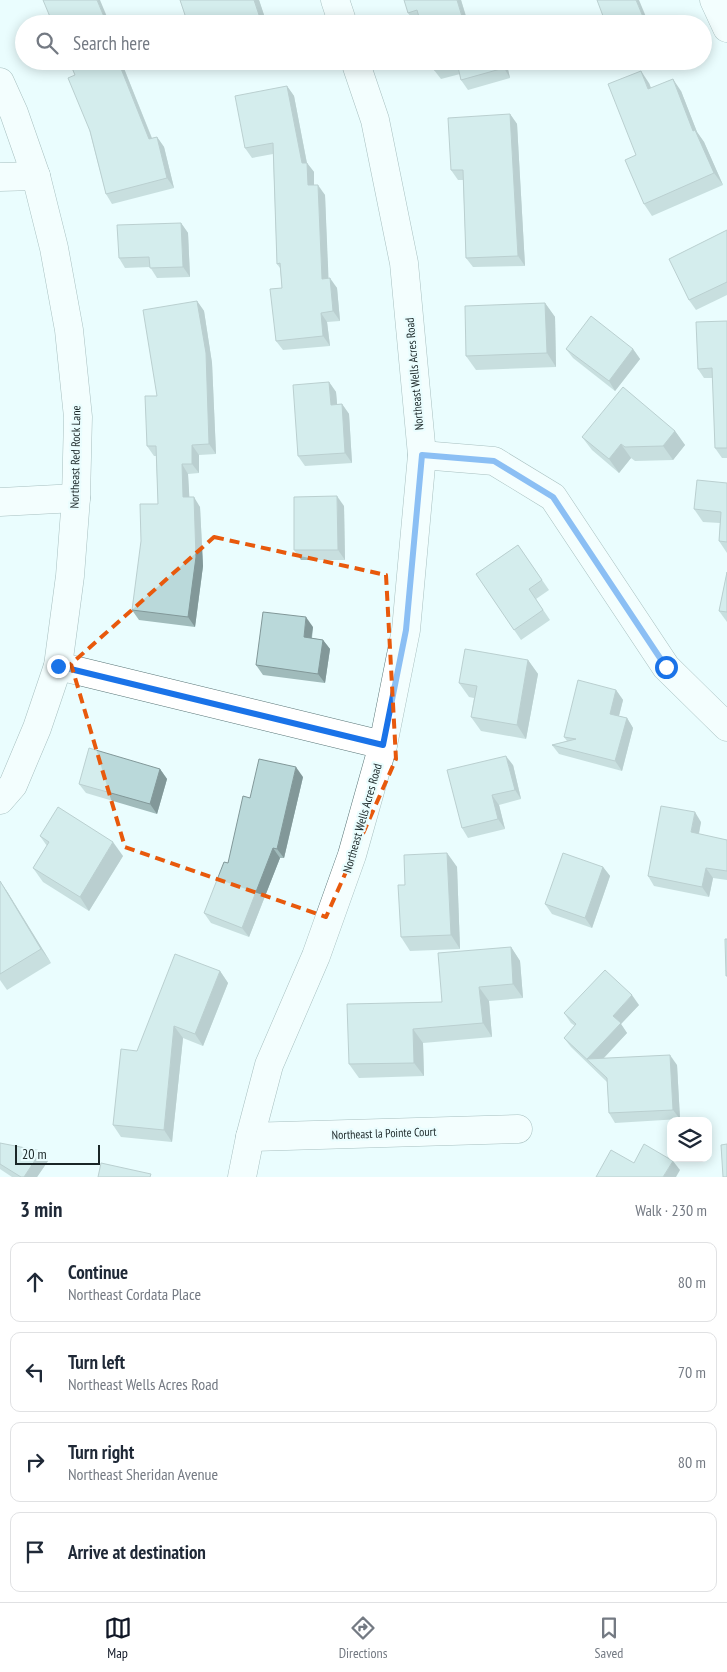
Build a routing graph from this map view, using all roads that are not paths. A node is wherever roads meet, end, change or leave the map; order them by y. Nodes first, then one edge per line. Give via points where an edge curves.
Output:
1 (336, 0) edge
2 (714, 0) edge
3 (340, 15) edge
4 (727, 28) edge
5 (359, 70) edge
6 (0, 82) edge
7 (36, 176) junction
8 (0, 178) edge
9 (422, 455) junction
10 (76, 498) junction
11 (0, 502) edge
12 (58, 666) junction
13 (727, 726) edge
14 (383, 745) junction
15 (0, 800) edge
16 (518, 1129) dead end
17 (250, 1137) junction
18 (242, 1177) edge

1 - 3 street
2 - 4 street
5 - 9 street, Northeast Wells Acres Road via 375,120 404,263
6 - 7 street, Northeast Red Rock Lane
7 - 8 street
7 - 10 street, Northeast Red Rock Lane via 70,330 78,416
9 - 13 street via 494,461 553,497 666,667
9 - 14 street, Northeast Wells Acres Road via 406,630
10 - 11 street
10 - 12 street, Northeast Red Rock Lane
12 - 14 street
12 - 15 street, Northeast Red Rock Lane via 38,728 12,785
14 - 17 street, Northeast Wells Acres Road via 352,855 316,956 269,1065
16 - 17 street, Northeast la Pointe Court
17 - 18 street, Northeast Wells Acres Road

